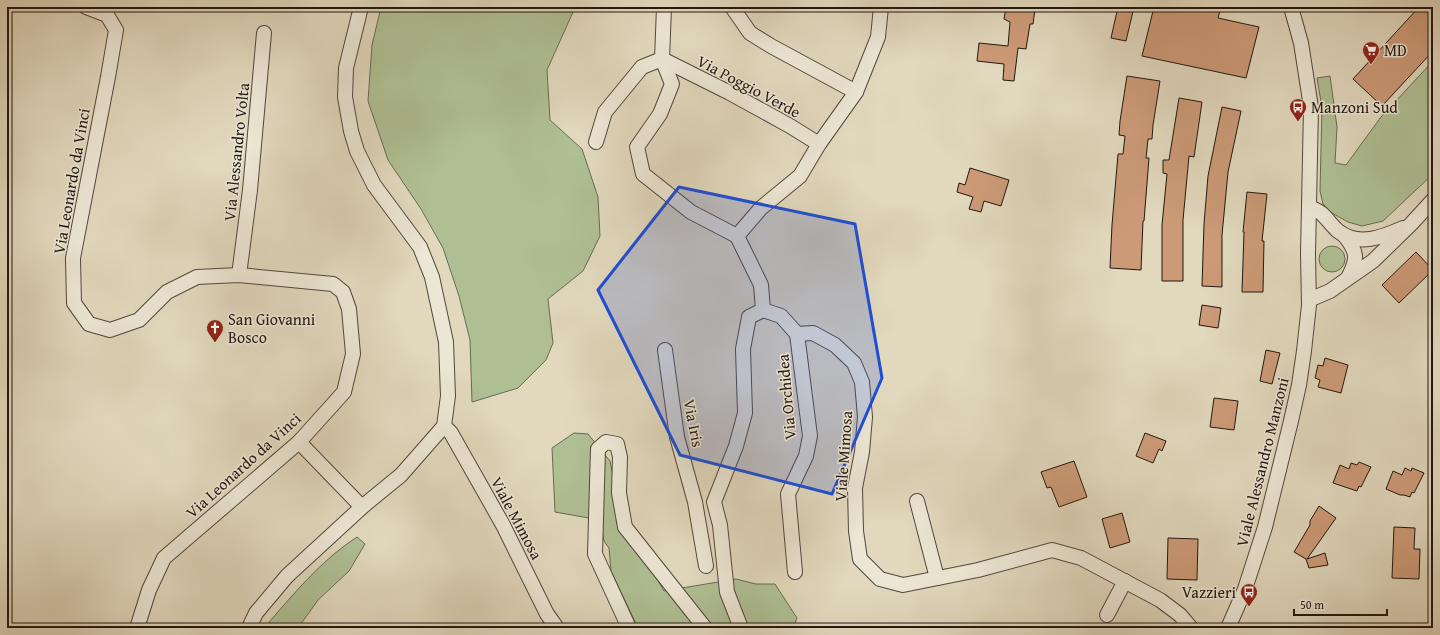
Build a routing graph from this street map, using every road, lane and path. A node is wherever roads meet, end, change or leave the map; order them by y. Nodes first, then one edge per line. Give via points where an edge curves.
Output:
1 (86, 7) edge
2 (361, 7) edge
3 (664, 7) edge
4 (732, 7) edge
5 (881, 7) edge
6 (1291, 7) edge
7 (264, 33) dead end
8 (662, 59) junction
9 (856, 92) junction
10 (596, 142) dead end
11 (819, 144) junction
12 (1433, 200) edge
13 (1310, 207) junction
14 (1411, 224) junction
15 (1344, 235) junction
16 (737, 236) junction
17 (239, 275) junction
18 (1348, 278) junction
19 (1309, 300) junction
20 (763, 310) junction
21 (797, 334) junction
22 (665, 350) dead end
23 (444, 426) junction
24 (299, 442) junction
25 (917, 501) dead end
26 (695, 502) junction
27 (714, 502) junction
28 (362, 507) junction
29 (706, 566) dead end
30 (795, 572) dead end
31 (937, 578) junction
32 (1125, 582) junction
33 (1107, 615) dead end
34 (137, 628) edge
35 (249, 628) edge
36 (557, 628) edge
37 (629, 628) edge
38 (705, 628) edge
39 (742, 628) edge
40 (1192, 628) edge
41 (1228, 628) edge

1 - 17 street, Via Leonardo da Vinci via 107,15 116,30 73,258 74,303 89,324 110,330 139,320 167,292 197,276
2 - 23 street via 346,68 347,111 357,151 374,185 420,247 432,277 446,342 448,396
3 - 8 street
4 - 9 street via 750,33
5 - 9 street via 878,36
6 - 13 street, Viale Alessandro Manzoni via 1301,43 1311,108
7 - 17 street, Via Alessandro Volta via 250,190
8 - 10 street via 642,67 605,112
8 - 11 street, Via Poggio Verde via 730,93
8 - 16 street via 672,84 660,114 637,147 643,174 691,212
9 - 11 street
11 - 16 street via 800,176 760,208
12 - 14 street
13 - 15 street via 1321,212
13 - 19 street, Viale Alessandro Manzoni
14 - 15 street via 1375,239 1362,240
14 - 18 street via 1373,261
15 - 18 street via 1355,253 1355,266
16 - 20 street via 761,286
17 - 24 street, Via Leonardo da Vinci via 333,284 343,292 349,309 353,354 344,392
18 - 19 street via 1330,291
19 - 41 street, Viale Alessandro Manzoni via 1303,358 1292,421 1256,558
20 - 21 street via 781,316
20 - 27 street via 749,317 743,349 745,413 736,446
21 - 30 street, Via Orchidea via 810,436 806,456 788,494
21 - 31 street, Viale Mimosa via 813,333 835,345 854,363 862,382 865,417 855,488 856,531 860,559 880,579 903,586
22 - 26 street, Via Iris via 677,437
23 - 28 street via 401,475
23 - 36 street, Viale Mimosa via 451,433 503,525 547,614
24 - 28 street
24 - 34 street, Via Leonardo da Vinci via 164,558 149,590
25 - 31 street
26 - 27 street
26 - 29 street, Via Iris
27 - 39 street via 720,525 727,592
28 - 35 street via 287,576 256,613
31 - 32 street, Viale Mimosa via 1052,550 1081,558
32 - 33 street
32 - 40 street, Viale Mimosa via 1160,600
37 - 38 street via 595,554 598,449 606,442 617,444 620,457 619,493 625,527

